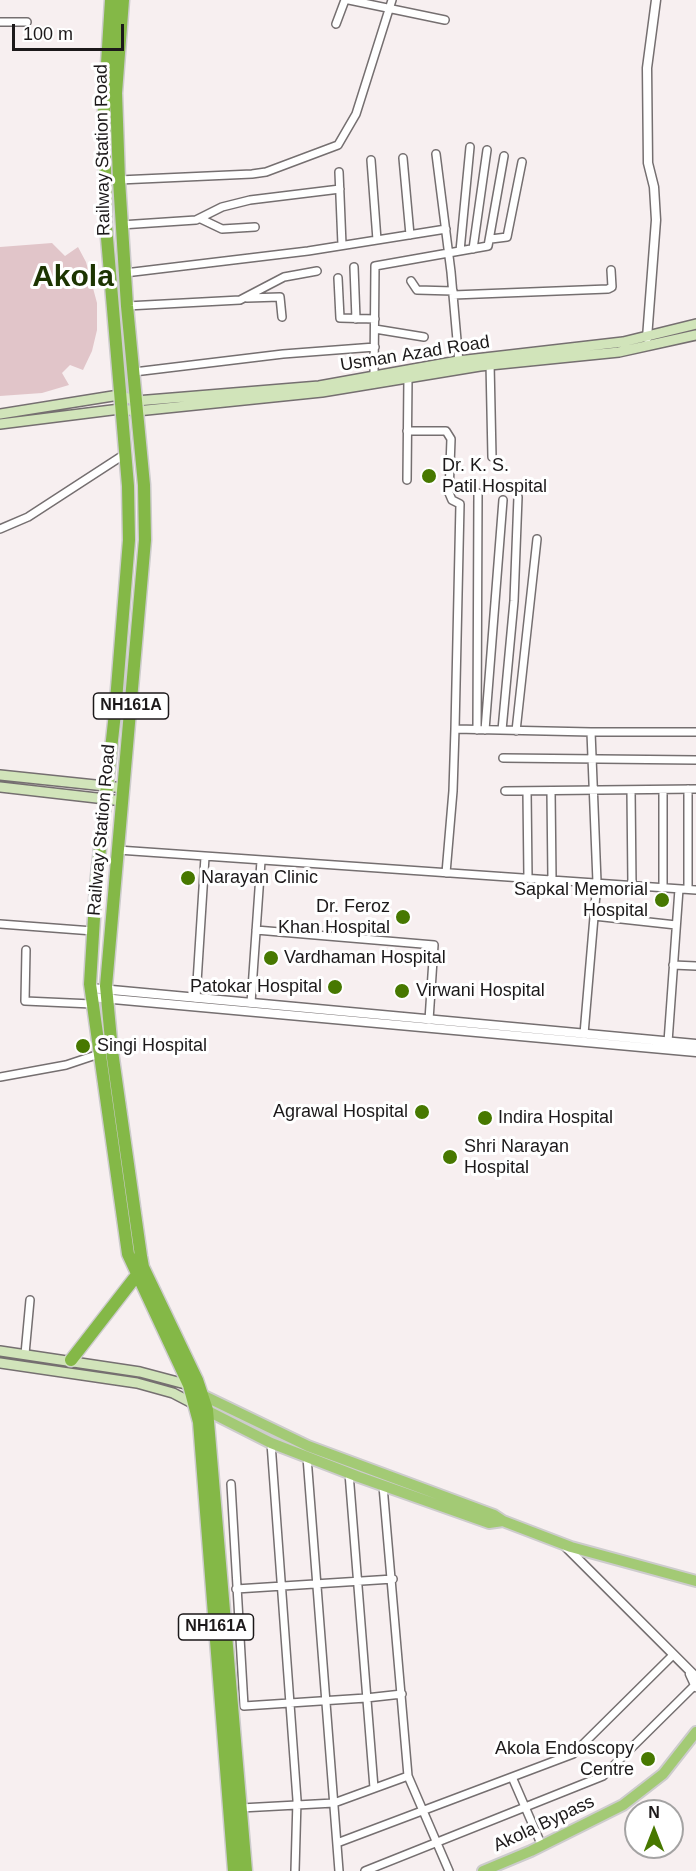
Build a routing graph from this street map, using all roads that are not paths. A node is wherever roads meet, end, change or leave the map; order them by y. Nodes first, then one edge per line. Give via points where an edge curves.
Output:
1 (111, 0) edge
2 (123, 0) edge
3 (347, 0) edge
4 (392, 0) edge
5 (656, 0) edge
6 (389, 10) junction
7 (445, 20) dead end
8 (0, 22) edge
9 (27, 22) dead end
10 (336, 24) dead end
11 (470, 147) dead end
12 (487, 150) dead end
13 (436, 154) dead end
14 (504, 156) dead end
15 (403, 158) dead end
16 (371, 160) dead end
17 (522, 162) dead end
18 (339, 172) dead end
19 (119, 180) junction
20 (340, 189) junction
21 (201, 219) junction
22 (121, 225) junction
23 (255, 227) dead end
24 (446, 229) junction
25 (410, 235) junction
26 (490, 239) junction
27 (377, 240) junction
28 (342, 245) junction
29 (473, 249) junction
30 (460, 251) junction
31 (449, 253) junction
32 (354, 267) dead end
33 (611, 270) dead end
34 (317, 271) dead end
35 (124, 273) junction
36 (338, 278) dead end
37 (411, 281) dead end
38 (453, 293) junction
39 (245, 298) junction
40 (127, 306) junction
41 (282, 317) dead end
42 (356, 319) junction
43 (375, 319) junction
44 (696, 324) edge
45 (375, 329) junction
46 (696, 335) edge
47 (424, 337) dead end
48 (646, 338) junction
49 (375, 347) junction
50 (490, 361) junction
51 (459, 365) junction
52 (134, 372) junction
53 (374, 376) junction
54 (408, 377) junction
55 (119, 395) junction
56 (137, 406) junction
57 (120, 409) junction
58 (0, 414) edge
59 (24, 416) junction
60 (0, 424) edge
61 (407, 431) junction
62 (125, 454) junction
63 (492, 457) dead end
64 (407, 480) dead end
65 (478, 493) dead end
66 (519, 497) dead end
67 (502, 500) dead end
68 (0, 529) edge
69 (537, 539) dead end
70 (455, 729) junction
71 (477, 730) junction
72 (485, 730) junction
73 (502, 730) junction
74 (516, 731) junction
75 (591, 732) junction
76 (696, 732) edge
77 (503, 758) dead end
78 (696, 760) edge
79 (592, 761) junction
80 (0, 775) edge
81 (0, 787) edge
82 (692, 789) edge
83 (551, 790) junction
84 (592, 790) junction
85 (631, 790) junction
86 (663, 790) junction
87 (505, 791) dead end
88 (527, 791) junction
89 (106, 793) junction
90 (123, 795) junction
91 (118, 850) junction
92 (205, 857) junction
93 (261, 861) junction
94 (446, 873) junction
95 (528, 878) junction
96 (552, 879) junction
97 (597, 882) junction
98 (632, 885) junction
99 (663, 887) junction
100 (679, 889) junction
101 (688, 889) junction
102 (696, 890) edge
103 (594, 916) junction
104 (0, 924) edge
105 (676, 925) junction
106 (256, 930) junction
107 (93, 931) junction
108 (26, 950) dead end
109 (673, 965) junction
110 (696, 966) edge
111 (107, 994) junction
112 (91, 997) junction
113 (196, 998) junction
114 (251, 1004) junction
115 (429, 1020) junction
116 (584, 1034) junction
117 (668, 1042) junction
118 (696, 1044) edge
119 (696, 1052) edge
120 (99, 1054) junction
121 (0, 1077) edge
122 (140, 1271) junction
123 (30, 1300) dead end
124 (0, 1351) edge
125 (25, 1354) junction
126 (71, 1360) junction
127 (0, 1363) edge
128 (189, 1385) junction
129 (202, 1404) junction
130 (271, 1443) junction
131 (307, 1457) junction
132 (349, 1473) junction
133 (231, 1484) dead end
134 (383, 1486) junction
135 (503, 1521) junction
136 (562, 1544) junction
137 (393, 1579) junction
138 (356, 1581) junction
139 (696, 1581) edge
140 (318, 1583) junction
141 (283, 1585) junction
142 (236, 1588) junction
143 (672, 1656) junction
144 (694, 1682) edge
145 (402, 1694) junction
146 (366, 1698) junction
147 (327, 1700) junction
148 (291, 1702) junction
149 (696, 1732) edge
150 (408, 1776) junction
151 (512, 1777) junction
152 (374, 1788) junction
153 (334, 1803) junction
154 (298, 1805) junction
155 (526, 1807) junction
156 (241, 1808) junction
157 (423, 1812) junction
158 (337, 1843) junction
159 (437, 1843) junction
160 (542, 1846) junction
161 (234, 1871) edge
162 (246, 1871) edge
163 (295, 1871) edge
164 (339, 1871) edge
165 (365, 1871) edge
166 (449, 1871) edge
167 (483, 1871) edge

1 - 55 highway, Railway Station Road / NH161A via 104,133 106,226
2 - 19 highway, Railway Station Road / NH161A via 116,102
3 - 6 street
3 - 10 street
4 - 6 street
5 - 48 street via 647,68 648,163 656,220
6 - 7 street
6 - 19 street via 356,114 338,145 266,172
8 - 9 street
11 - 30 street
12 - 29 street
13 - 24 street
14 - 26 street
15 - 25 street
16 - 27 street
17 - 26 street via 507,237
18 - 20 street
19 - 22 highway, Railway Station Road / NH161A
20 - 21 street via 250,200 222,207
20 - 28 street
21 - 22 street
21 - 23 street via 225,229
22 - 35 highway, Railway Station Road / NH161A
24 - 25 street
24 - 31 street
25 - 27 street
26 - 29 street via 488,246
27 - 28 street
28 - 35 street
29 - 30 street
30 - 31 street
31 - 38 street
31 - 43 street via 376,265
32 - 42 street
33 - 38 street via 612,287 608,289
34 - 39 street via 284,278
35 - 40 highway, Railway Station Road / NH161A
36 - 42 street via 340,318
37 - 38 street via 417,290
38 - 51 street
39 - 40 street
39 - 41 street via 280,297
40 - 52 highway, Railway Station Road / NH161A
42 - 43 street
43 - 45 street
44 - 48 main road, Usman Azad Road
45 - 47 street
45 - 49 street
46 - 50 main road, Usman Azad Road via 619,352
48 - 50 main road, Usman Azad Road
49 - 52 street
49 - 53 street
50 - 51 main road, Usman Azad Road
50 - 63 street
51 - 53 main road, Usman Azad Road
51 - 54 main road, Usman Azad Road
52 - 56 highway, Railway Station Road / NH161A
53 - 56 main road, Usman Azad Road via 319,386
54 - 56 main road, Usman Azad Road via 321,392
54 - 61 street
55 - 56 main road
55 - 57 highway, Railway Station Road / NH161A
55 - 59 main road
56 - 57 main road
56 - 90 highway, Railway Station Road / NH161A via 145,540
57 - 59 main road
57 - 62 highway, Railway Station Road / NH161A
58 - 59 main road
59 - 60 main road
61 - 64 street
61 - 70 street via 446,431 451,439 449,493 460,504
62 - 68 street via 28,517
62 - 89 highway, Railway Station Road / NH161A via 129,540
65 - 71 street
66 - 73 street
67 - 72 street
69 - 74 street
70 - 71 street
70 - 94 street
71 - 72 street
72 - 73 street
73 - 74 street
74 - 75 street
75 - 76 street
75 - 79 street
77 - 79 street
78 - 79 street
79 - 84 street
80 - 89 main road
81 - 89 main road
82 - 86 street
82 - 101 street
83 - 84 street
83 - 88 street
83 - 96 street
84 - 85 street
84 - 97 street
85 - 86 street
85 - 98 street
86 - 99 street
87 - 88 street
88 - 95 street
89 - 90 main road
89 - 107 highway, Railway Station Road / NH161A
90 - 91 highway, Railway Station Road / NH161A
91 - 92 street
91 - 111 highway, Railway Station Road / NH161A
92 - 93 street
92 - 113 street
93 - 94 street
93 - 106 street
94 - 95 street
95 - 96 street
96 - 97 street
97 - 98 street
97 - 103 street
98 - 99 street
99 - 100 street
100 - 101 street
100 - 105 street
101 - 102 street
103 - 105 street
103 - 116 street
104 - 107 street
105 - 109 street
106 - 114 street
106 - 115 street via 434,945
107 - 112 highway, Railway Station Road / NH161A
108 - 112 street via 25,1001
109 - 110 street
109 - 117 street
111 - 112 street
111 - 113 street
111 - 119 street
111 - 122 highway, Railway Station Road / NH161A
112 - 120 highway, Railway Station Road / NH161A
113 - 114 street
114 - 115 street
115 - 116 street
116 - 117 street
117 - 118 street
120 - 121 street via 66,1065
120 - 122 highway, Railway Station Road / NH161A via 128,1254
122 - 126 highway
122 - 128 highway, Railway Station Road / NH161A
122 - 129 highway, Railway Station Road / NH161A
123 - 125 street
124 - 125 main road
125 - 126 main road
126 - 128 main road via 140,1371
127 - 129 main road via 136,1383
128 - 129 highway, NH161A
129 - 130 main road
129 - 135 main road
129 - 156 highway, NH161A
129 - 161 highway, NH161A via 201,1436
130 - 131 main road
130 - 141 street
131 - 132 main road
131 - 140 street
132 - 134 main road
132 - 138 street
133 - 142 street
134 - 135 main road via 489,1523
134 - 137 street
135 - 136 main road
136 - 139 main road
136 - 143 street
137 - 138 street
137 - 145 street
138 - 140 street
138 - 146 street
140 - 141 street
140 - 147 street
141 - 142 street
141 - 148 street
142 - 148 street via 243,1704
143 - 144 street
143 - 151 street via 573,1754
144 - 155 street via 603,1776
145 - 146 street
145 - 150 street
146 - 147 street
146 - 152 street
147 - 148 street
147 - 153 street
148 - 154 street
149 - 160 main road, Akola Bypass via 663,1774 622,1805
150 - 152 street
150 - 157 street
151 - 155 street
151 - 157 street
152 - 153 street
153 - 154 street
153 - 158 street
154 - 156 street
154 - 163 street
155 - 159 street
155 - 160 street
156 - 162 highway, NH161A
157 - 158 street
157 - 159 street
158 - 164 street
159 - 165 street
159 - 166 street
160 - 167 main road, Akola Bypass

